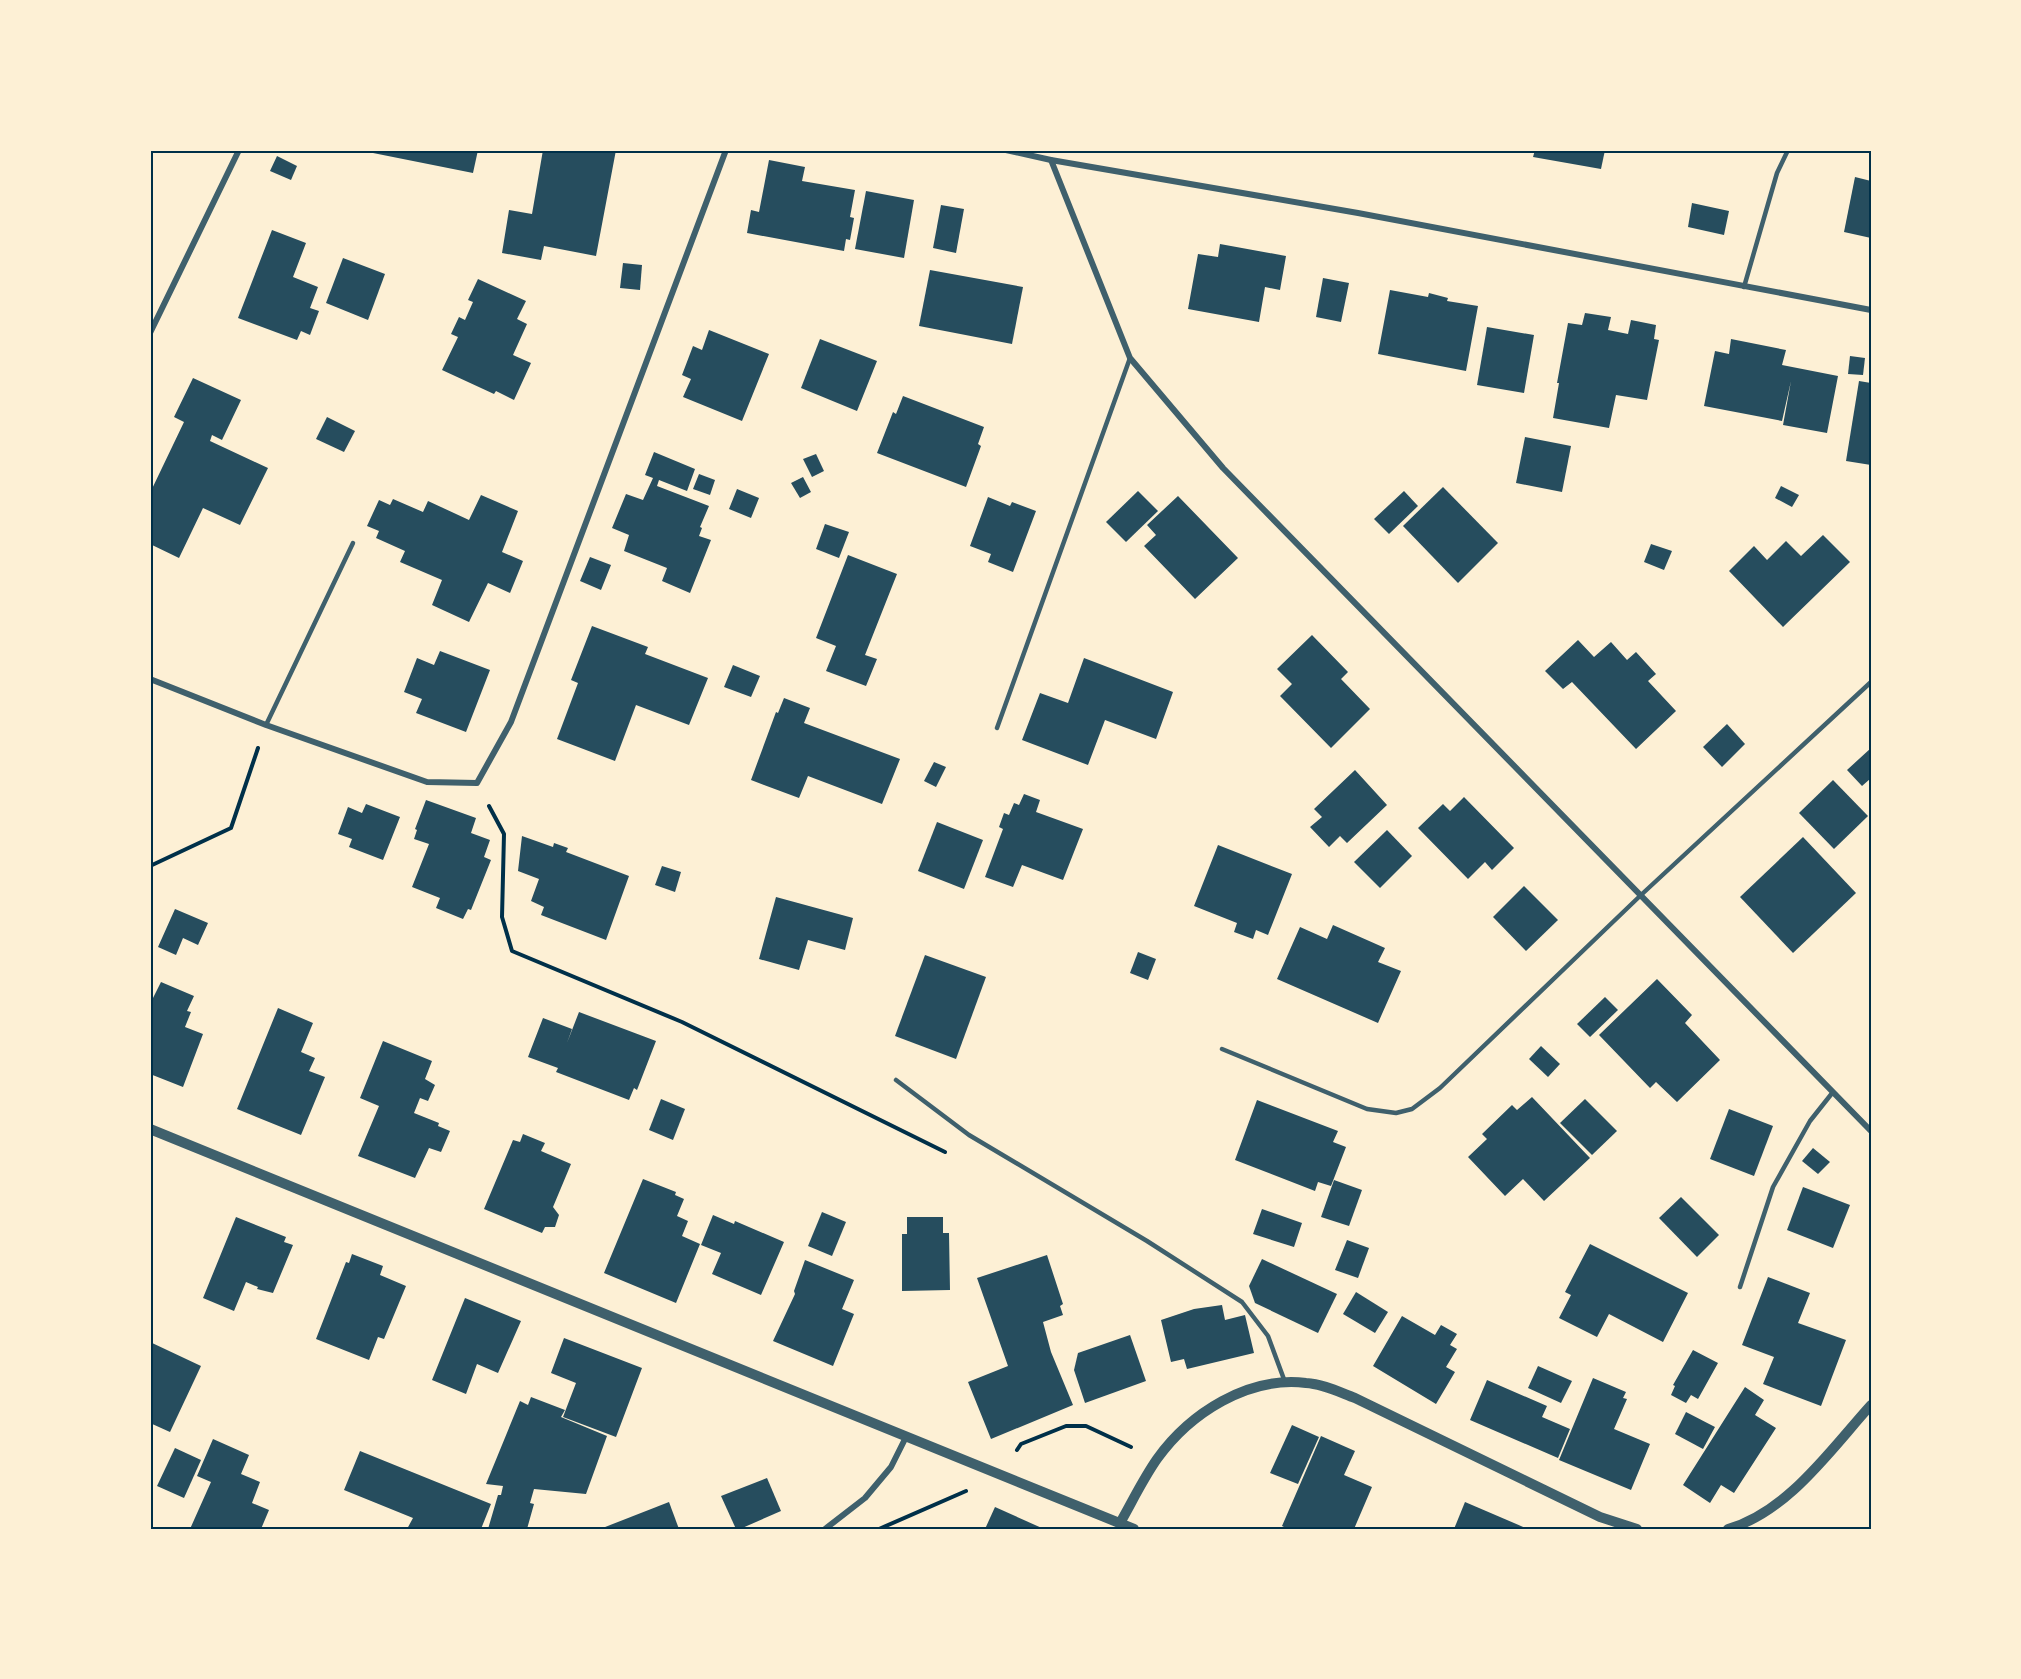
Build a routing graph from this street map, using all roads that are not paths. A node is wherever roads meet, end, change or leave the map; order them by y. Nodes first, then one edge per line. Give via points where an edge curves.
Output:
1 (239, 150) edge
2 (726, 150) edge
3 (1006, 150) edge
4 (1788, 150) edge
5 (1051, 160) junction
6 (1744, 287) junction
7 (1871, 310) edge
8 (150, 333) edge
9 (1130, 358) junction
10 (353, 543) dead end
11 (150, 679) edge
12 (1871, 682) edge
13 (266, 725) junction
14 (997, 728) dead end
15 (1641, 896) junction
16 (1222, 1049) dead end
17 (896, 1080) dead end
18 (1833, 1092) junction
19 (150, 1129) edge
20 (1871, 1131) edge
21 (1740, 1287) dead end
22 (1285, 1382) junction
23 (1871, 1405) edge
24 (906, 1437) junction
25 (1120, 1523) junction
26 (825, 1529) edge
27 (1134, 1529) edge
28 (1636, 1529) edge
29 (1728, 1529) edge

1 - 8 street
2 - 13 street via 511,722 477,783 428,782
3 - 5 street
4 - 6 lane via 1777,173
5 - 6 street via 1358,213
5 - 9 street
6 - 7 street
9 - 14 lane
9 - 15 street via 1223,468
10 - 13 lane
11 - 13 street
12 - 15 lane
15 - 16 lane via 1440,1088 1412,1109 1396,1113 1367,1109
15 - 18 street
17 - 22 lane via 969,1136 1147,1240 1242,1302 1268,1336
18 - 20 street
18 - 21 lane via 1810,1121 1773,1187
19 - 24 street
22 - 25 street via 1232,1395 1179,1434 1157,1459
22 - 28 street via 1328,1387 1355,1398 1600,1517
23 - 29 street via 1788,1496 1746,1524
24 - 25 street
24 - 26 street via 891,1467 865,1498
25 - 27 street

